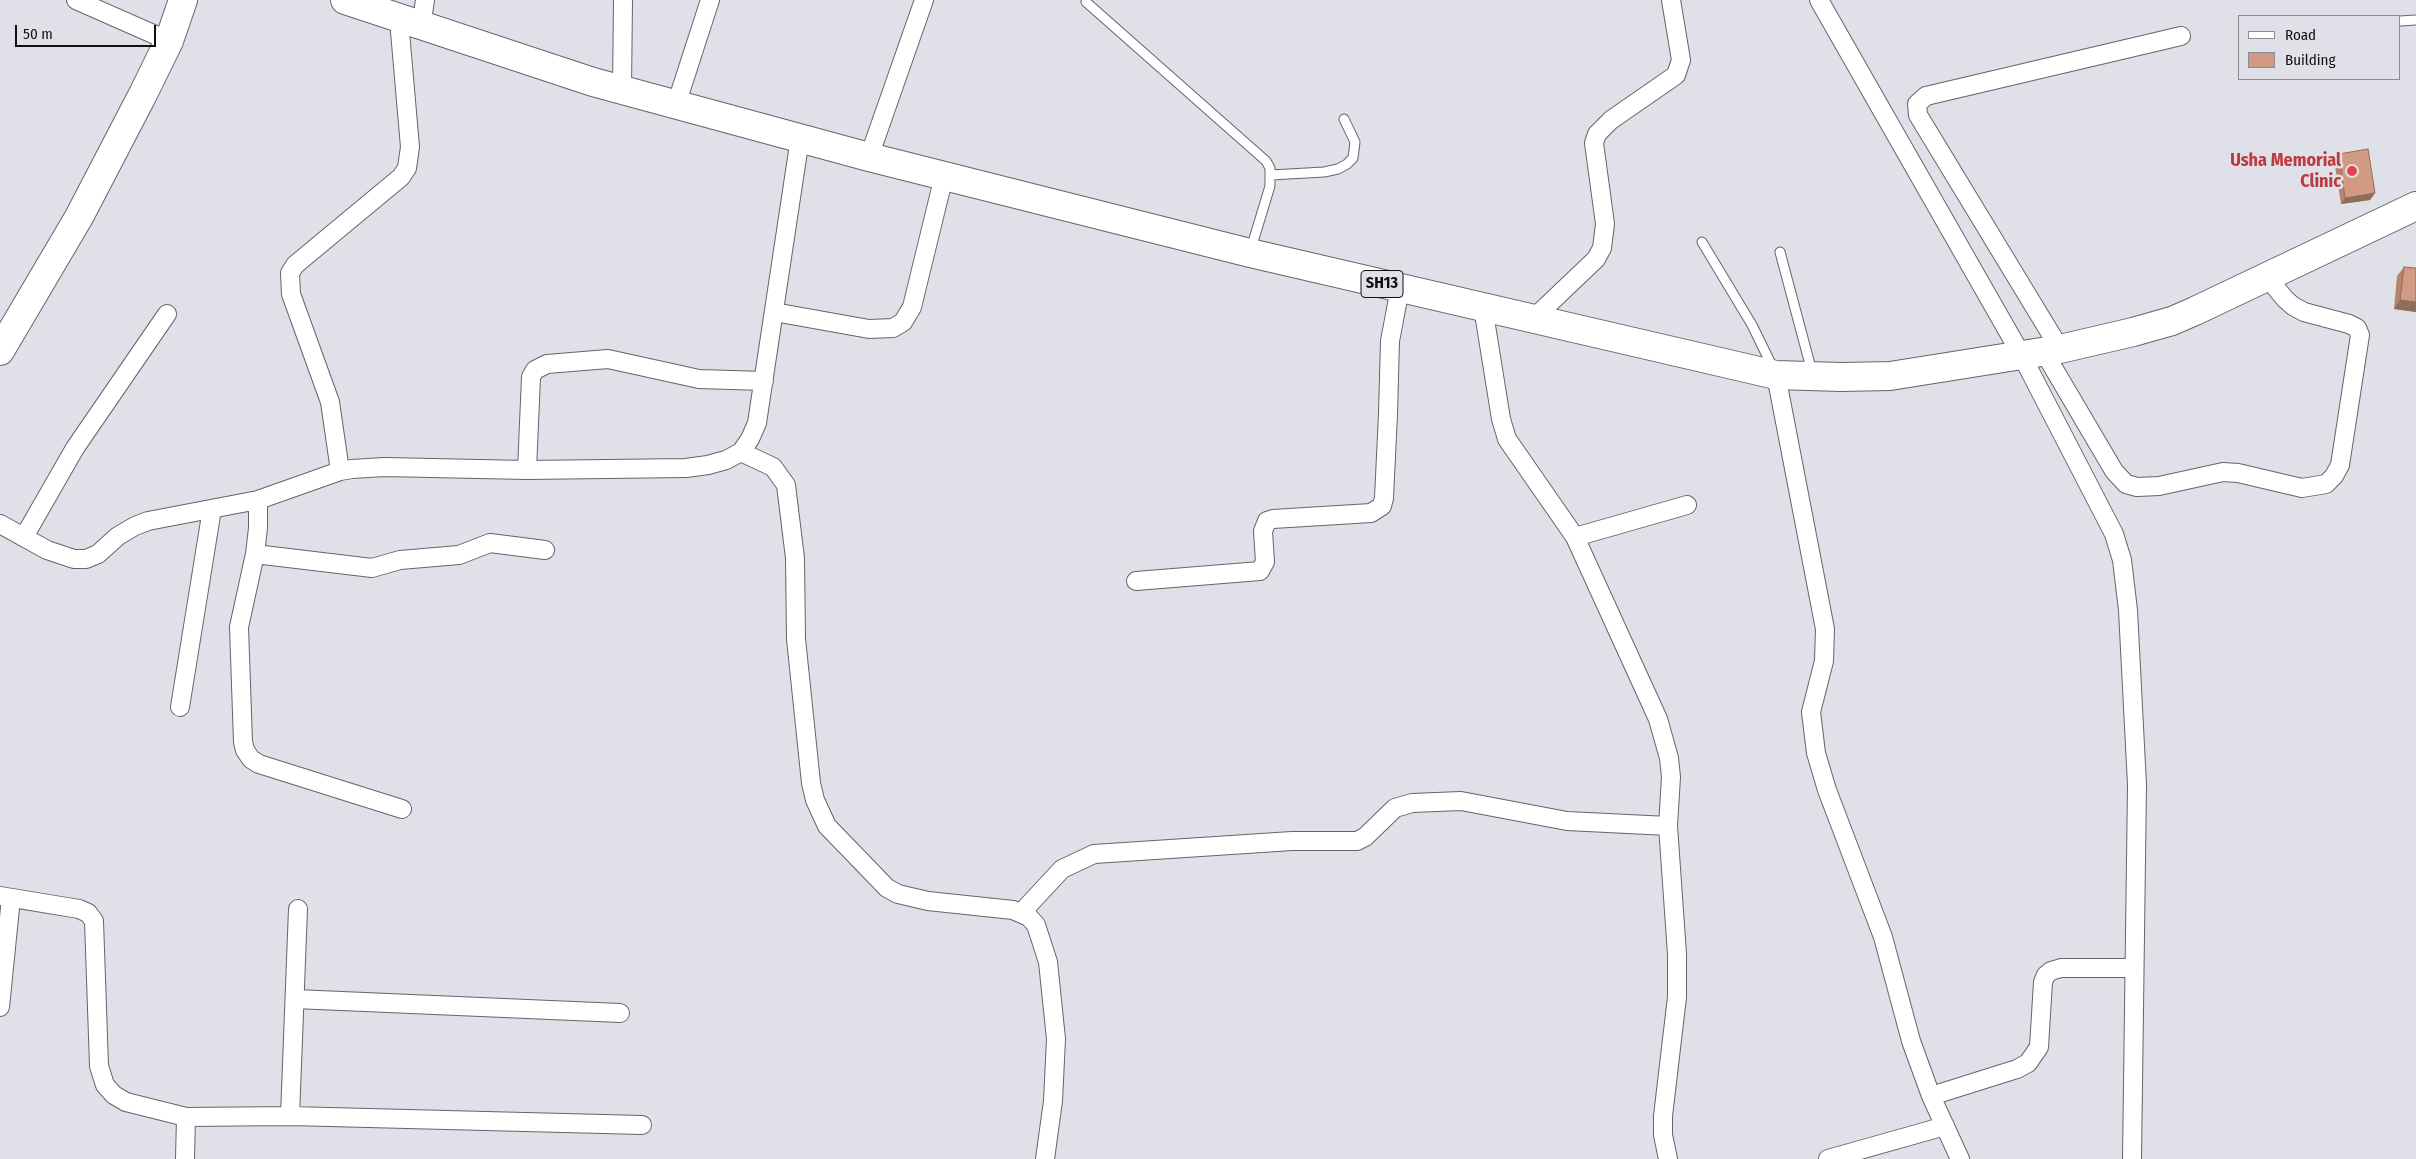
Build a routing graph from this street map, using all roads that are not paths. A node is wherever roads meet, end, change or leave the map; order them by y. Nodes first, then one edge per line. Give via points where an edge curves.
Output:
1 (76, 0) edge
2 (183, 0) edge
3 (345, 0) edge
4 (424, 0) edge
5 (623, 0) edge
6 (710, 0) edge
7 (924, 0) edge
8 (1671, 0) edge
9 (1819, 0) edge
10 (1086, 2) dead end
11 (2416, 20) edge
12 (2401, 21) edge
13 (410, 23) junction
14 (2181, 36) dead end
15 (169, 41) junction
16 (622, 90) junction
17 (676, 105) junction
18 (1344, 119) dead end
19 (800, 138) junction
20 (869, 157) junction
21 (944, 176) junction
22 (1271, 176) junction
23 (2416, 206) edge
24 (1702, 242) dead end
25 (1780, 252) dead end
26 (1250, 253) junction
27 (2267, 277) junction
28 (1400, 288) junction
29 (1483, 307) junction
30 (774, 312) junction
31 (167, 314) dead end
32 (1533, 319) junction
33 (0, 351) edge
34 (2042, 353) junction
35 (1776, 374) junction
36 (1813, 376) junction
37 (764, 381) junction
38 (741, 452) junction
39 (527, 470) junction
40 (340, 471) junction
41 (258, 500) junction
42 (1687, 504) dead end
43 (212, 510) junction
44 (0, 524) edge
45 (24, 538) junction
46 (1575, 538) junction
47 (545, 550) dead end
48 (255, 554) junction
49 (1136, 581) dead end
50 (180, 707) dead end
51 (402, 809) dead end
52 (1668, 826) junction
53 (5, 897) edge
54 (298, 909) dead end
55 (1022, 912) junction
56 (2134, 968) junction
57 (295, 999) junction
58 (0, 1007) edge
59 (620, 1013) dead end
60 (1931, 1096) junction
61 (290, 1116) junction
62 (186, 1117) junction
63 (642, 1126) dead end
64 (1945, 1126) junction
65 (185, 1159) edge
66 (1045, 1159) edge
67 (1668, 1159) edge
68 (1828, 1159) edge
69 (1960, 1159) edge
70 (2132, 1159) edge

1 - 15 street
2 - 15 main road
3 - 13 main road, SH13
4 - 13 street
5 - 16 street
6 - 17 street
7 - 20 street
8 - 32 street via 1681,60 1676,75 1611,120 1594,143 1605,224 1602,248 1596,258
9 - 34 street
10 - 22 lane via 1266,161
11 - 12 lane
13 - 16 main road, SH13
13 - 40 street via 410,147 406,168 401,177 295,265 290,273 291,294 330,402
14 - 34 street via 1926,96 1917,104 1918,115
15 - 33 main road via 79,217
16 - 17 main road, SH13
17 - 19 main road, SH13
18 - 22 lane via 1355,142 1353,158 1347,164 1324,172
19 - 20 main road, SH13
19 - 30 street
20 - 21 main road, SH13
21 - 26 main road, SH13
21 - 30 street via 912,307 903,322 893,328 869,328
22 - 26 lane
23 - 27 main road, SH13
24 - 35 lane via 1752,325
25 - 36 lane
26 - 28 main road, SH13
27 - 34 main road, SH13 via 2172,321
27 - 34 street via 2293,306 2349,324 2360,335 2340,465 2326,484 2302,488 2223,472 2159,486 2126,484 2114,472
28 - 29 main road, SH13
28 - 49 street via 1390,341 1382,506 1371,513 1273,518 1267,521 1263,531 1265,562 1260,571
29 - 32 main road, SH13
29 - 46 street via 1507,439
30 - 37 street
31 - 45 street via 75,448
32 - 35 main road, SH13
34 - 36 main road, SH13 via 1890,376
34 - 56 street via 2114,534 2123,568 2137,784
35 - 36 main road, SH13
35 - 60 street via 1825,629 1824,661 1811,712 1816,753 1883,936 1911,1041
37 - 38 street via 757,423
37 - 39 street via 699,379 608,359 547,364 535,370 531,377
38 - 39 street via 708,465 686,468
38 - 55 street via 773,467 786,486 795,558 796,639 811,783 815,800 828,826 887,888 898,894 928,901
39 - 40 street via 384,467
40 - 41 street
41 - 43 street
41 - 48 street
42 - 46 street
43 - 45 street via 135,526 98,554 86,559 74,559 47,550
43 - 50 street
44 - 45 street
46 - 52 street via 1661,726 1671,776
47 - 48 street via 490,543 459,555 400,560 372,568
48 - 51 street via 239,627 245,750 259,764
52 - 55 street via 1567,821 1461,801 1412,803 1395,808 1357,841 1292,841 1094,854 1062,869
52 - 67 street via 1677,954 1677,997 1663,1116
53 - 58 street
53 - 62 street via 88,913 94,921 95,931 99,1066 105,1085 126,1102
54 - 57 street
55 - 66 street via 1036,925 1048,962 1056,1039 1053,1101
56 - 60 street via 2061,968 2052,971 2043,982 2039,1047 2028,1063
56 - 70 street
57 - 59 street
57 - 61 street
60 - 64 street
61 - 62 street
61 - 63 street
62 - 65 street
64 - 68 street
64 - 69 street

